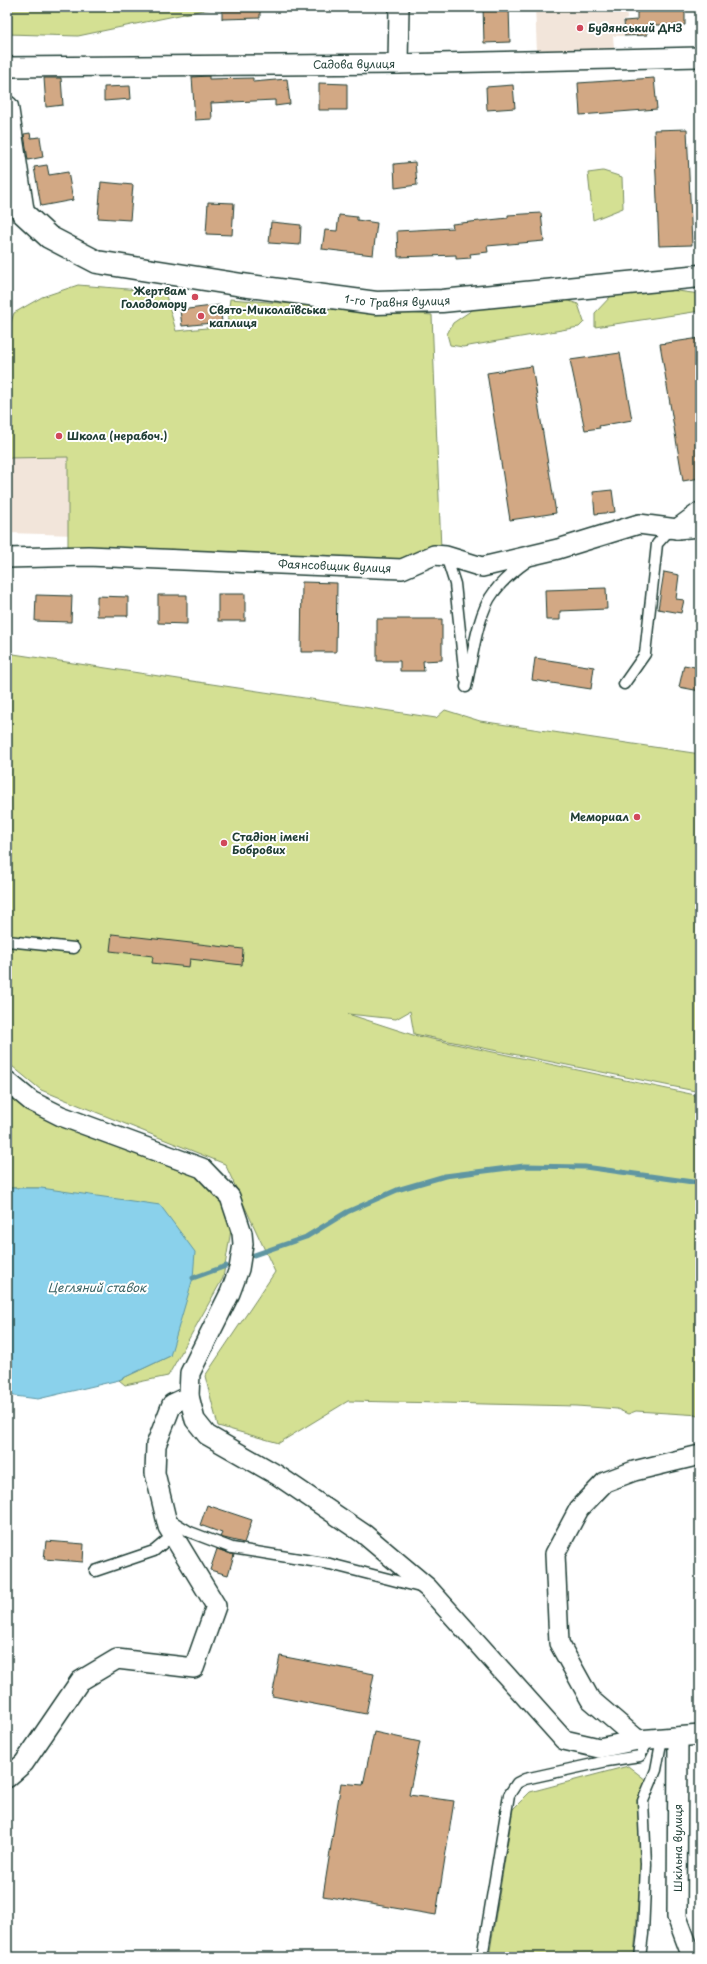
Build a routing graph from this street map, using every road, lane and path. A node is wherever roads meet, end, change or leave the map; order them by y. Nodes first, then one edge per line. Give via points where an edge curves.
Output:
1 (399, 7) edge
2 (700, 57) edge
3 (398, 64) junction
4 (7, 67) edge
5 (7, 107) edge
6 (700, 276) edge
7 (700, 512) edge
8 (700, 527) edge
9 (677, 529) junction
10 (558, 549) junction
11 (446, 556) junction
12 (7, 558) edge
13 (624, 684) dead end
14 (7, 941) edge
15 (74, 948) dead end
16 (7, 1081) edge
17 (189, 1396) junction
18 (700, 1455) edge
19 (165, 1516) junction
20 (173, 1535) junction
21 (95, 1571) dead end
22 (428, 1588) junction
23 (700, 1735) edge
24 (657, 1738) junction
25 (7, 1778) edge
26 (482, 1957) edge
27 (640, 1957) edge
28 (692, 1957) edge

1 - 3 street
2 - 3 street, Садова вулиця
3 - 4 street, Садова вулиця
5 - 6 street, 1-го Травня вулиця via 23,213 48,237 97,262 376,303 442,301
7 - 9 street
8 - 9 street, Фаянсовщик вулиця
9 - 10 street, Фаянсовщик вулиця via 639,524
9 - 13 lane via 666,534 657,544 645,654
10 - 11 street, Фаянсовщик вулиця via 482,567
10 - 11 lane via 528,561 507,577 493,593 482,613 466,687 455,584
11 - 12 street, Фаянсовщик вулиця via 434,555 402,569 88,556
14 - 15 lane
16 - 17 street via 31,1101 61,1116 202,1168 230,1197 242,1233 239,1269 230,1293 190,1373
17 - 19 street via 172,1404 156,1445 155,1473
17 - 22 street via 195,1420 207,1435 277,1475 364,1534
18 - 24 street via 634,1471 605,1482 579,1509 555,1554 559,1643 590,1699
19 - 20 street
19 - 22 lane via 190,1532 232,1548 330,1564
20 - 21 lane via 154,1551
20 - 25 street via 216,1606 194,1668 117,1659 80,1682 24,1762
22 - 24 street via 564,1740 599,1748
23 - 24 street
24 - 26 lane via 640,1756 607,1760 517,1783 509,1795
24 - 27 lane via 656,1770 643,1800 646,1864
24 - 28 street, Шкільна вулиця via 677,1917

